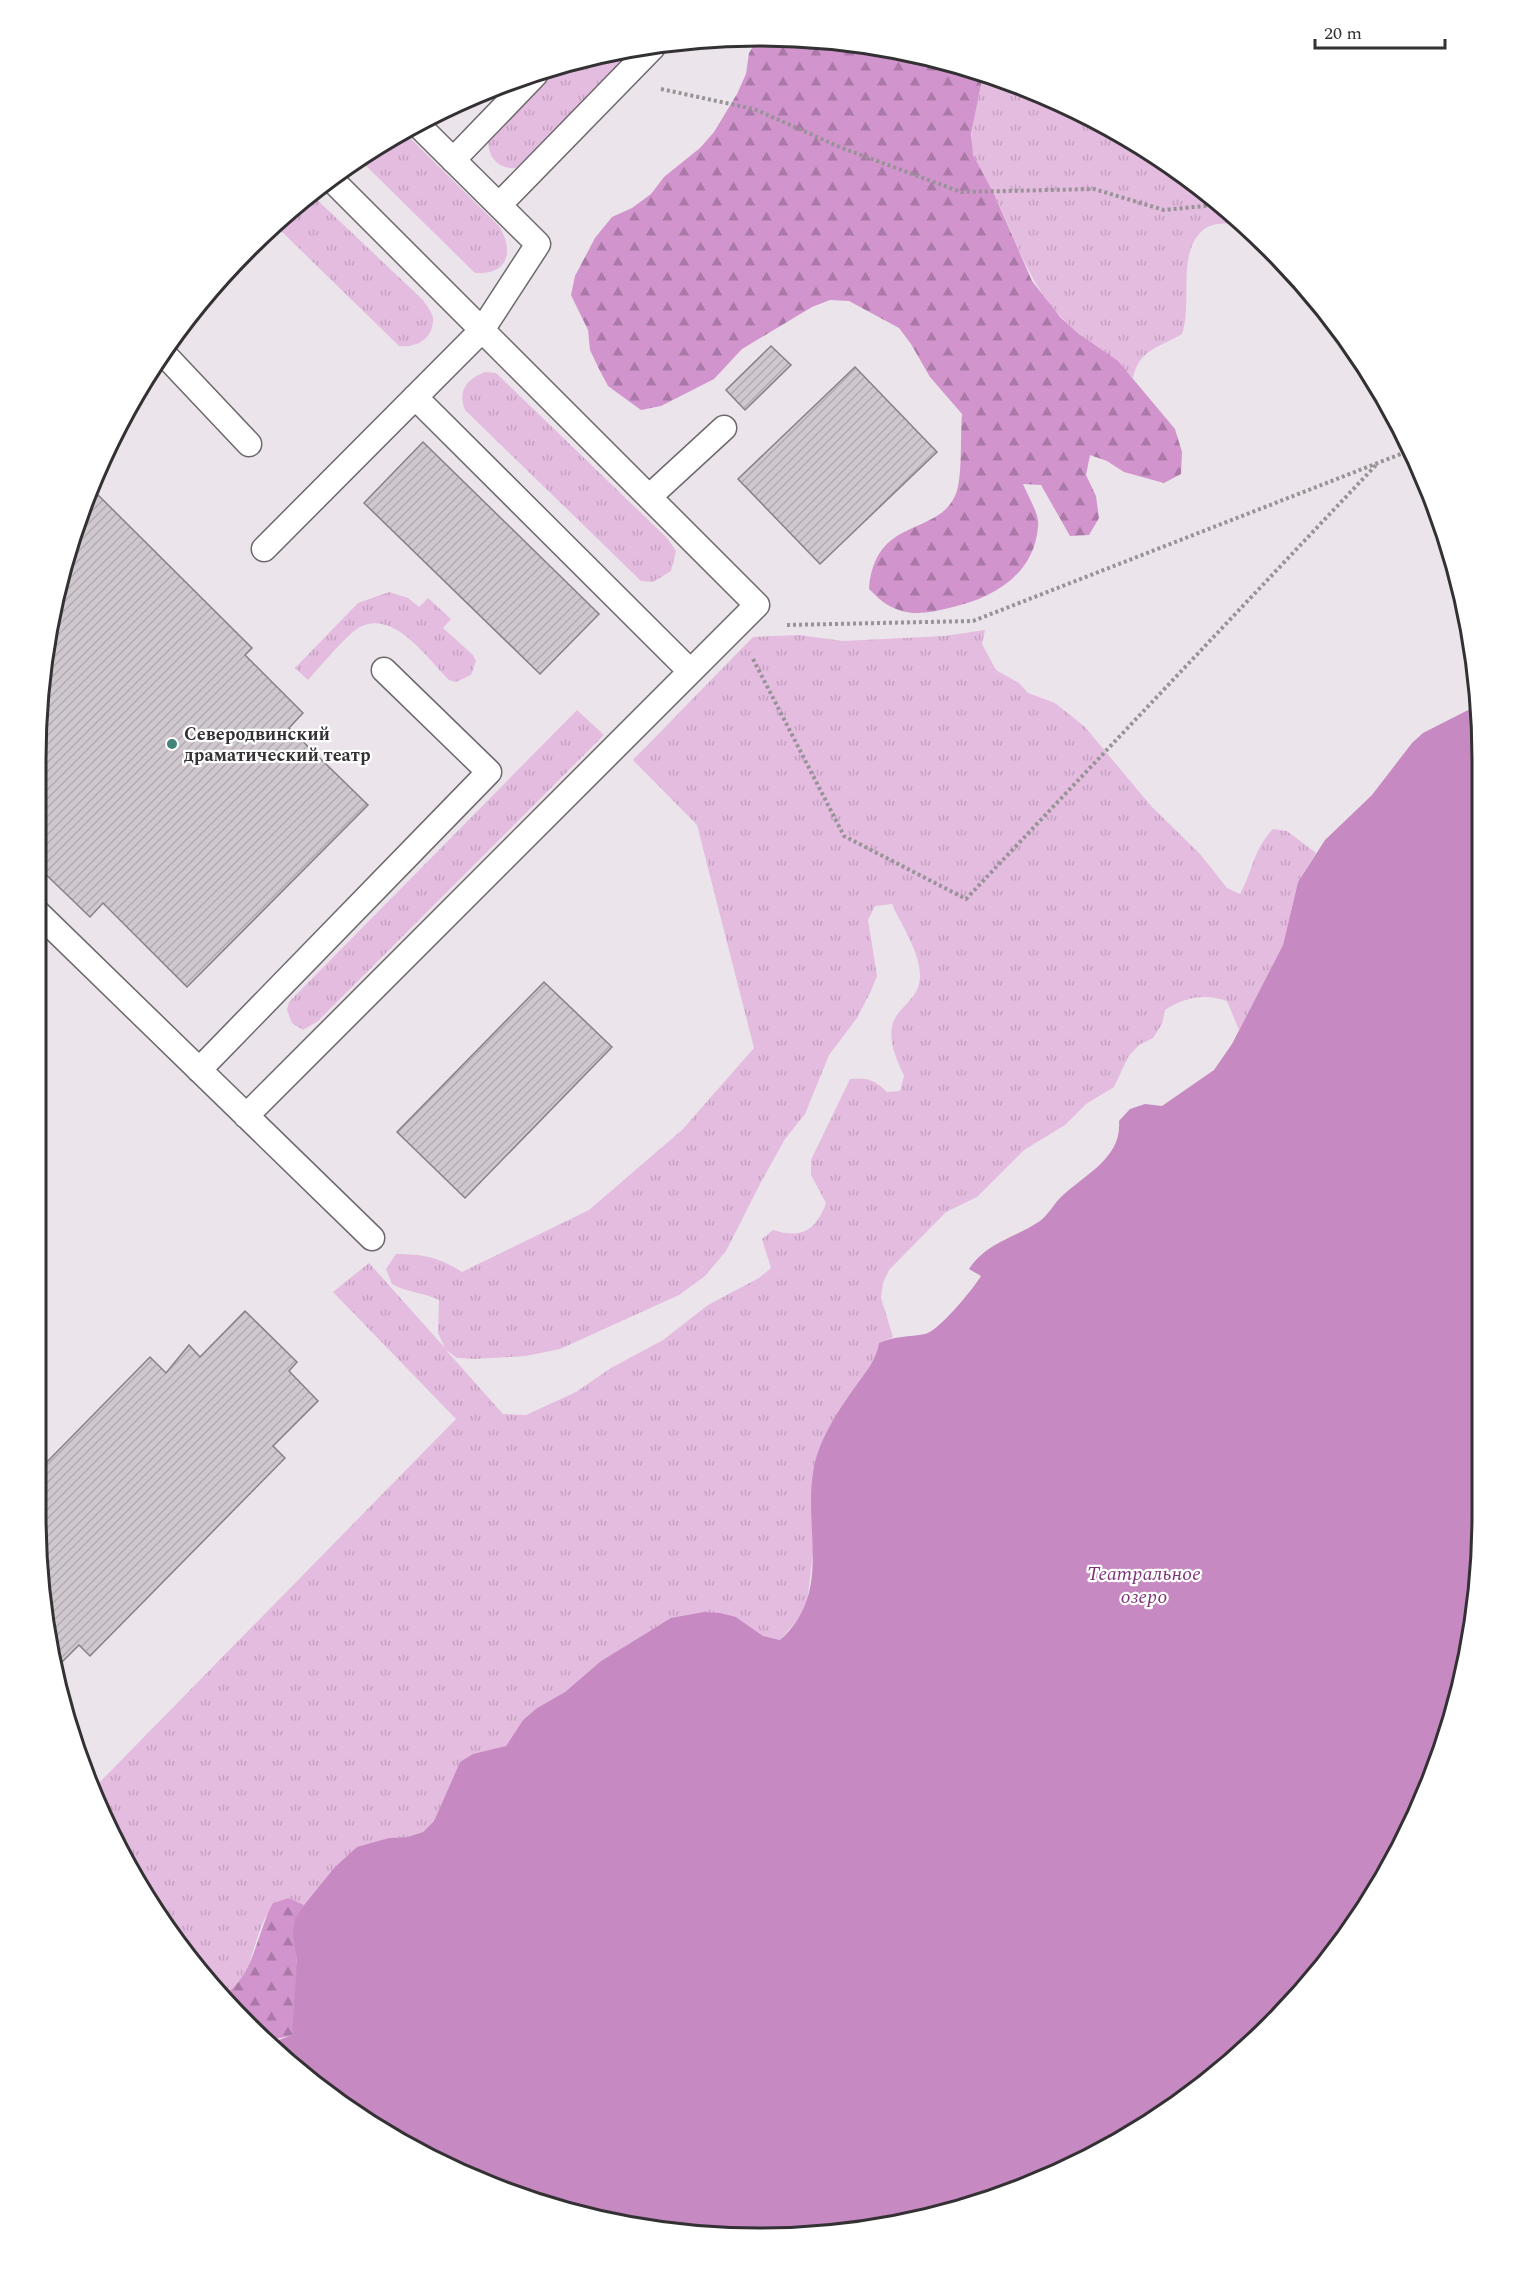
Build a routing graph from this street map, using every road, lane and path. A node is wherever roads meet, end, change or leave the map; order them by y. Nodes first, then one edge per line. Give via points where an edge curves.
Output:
1 (643, 56) edge
2 (621, 80) junction
3 (524, 86) edge
4 (424, 131) edge
5 (453, 160) junction
6 (337, 185) edge
7 (1207, 204) edge
8 (499, 206) junction
9 (482, 330) junction
10 (169, 360) edge
11 (415, 397) junction
12 (724, 428) dead end
13 (249, 444) dead end
14 (1403, 453) edge
15 (1377, 464) junction
16 (650, 497) junction
17 (264, 549) dead end
18 (736, 626) junction
19 (384, 670) dead end
20 (690, 671) junction
21 (46, 921) edge
22 (199, 1070) junction
23 (246, 1116) junction
24 (372, 1238) dead end

1 - 2 lane
2 - 7 path via 754,109 842,148 961,192 1094,189 1164,210
2 - 8 lane
3 - 5 lane
4 - 5 lane
5 - 8 lane
6 - 9 lane
8 - 9 lane via 538,244
9 - 11 lane
9 - 16 lane
10 - 13 lane
11 - 17 lane
11 - 20 lane
12 - 16 lane
14 - 15 path
15 - 18 path via 973,621
15 - 18 path via 966,899 844,836
16 - 18 lane via 757,605
18 - 20 lane
19 - 22 lane via 489,772
20 - 23 lane
21 - 22 lane
22 - 23 lane
23 - 24 lane

